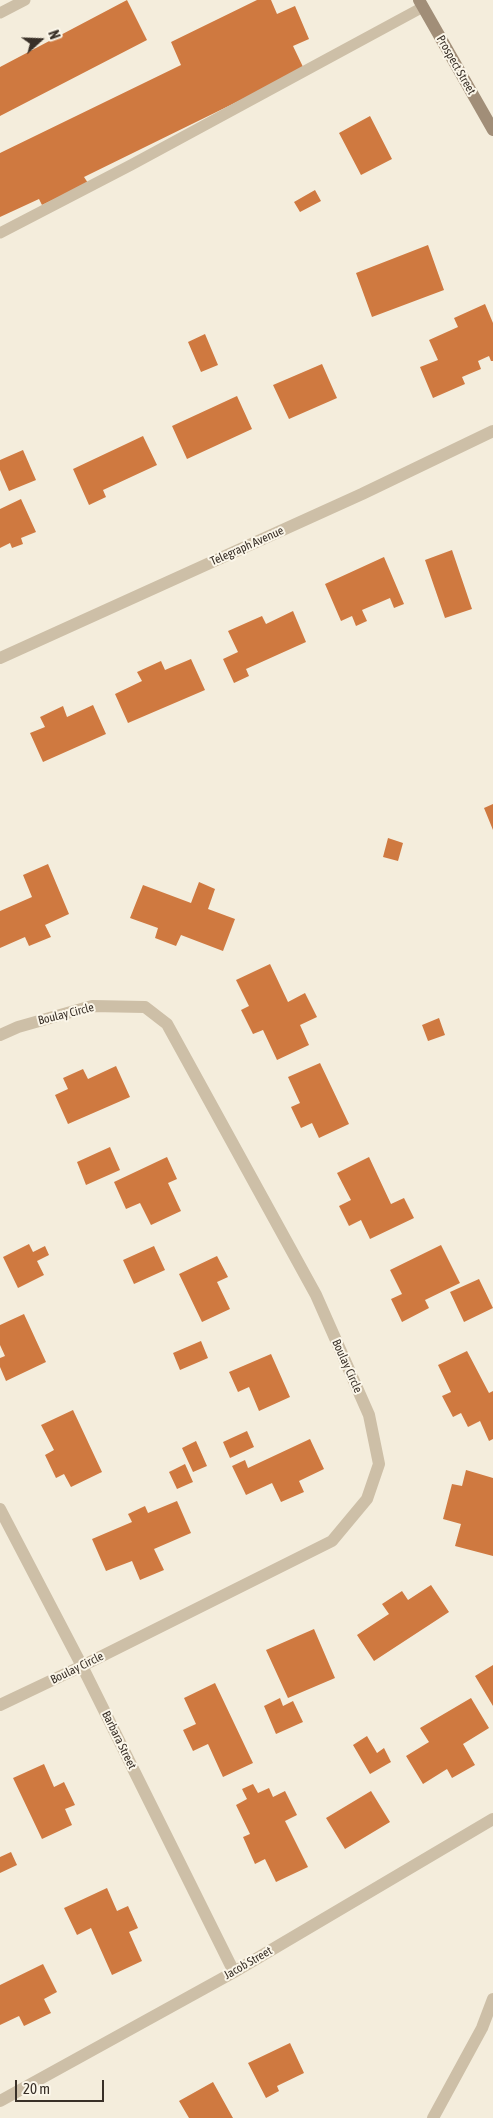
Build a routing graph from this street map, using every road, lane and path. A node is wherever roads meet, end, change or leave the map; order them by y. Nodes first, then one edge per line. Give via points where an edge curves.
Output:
1 (25, 0) edge
2 (421, 4) edge
3 (0, 13) edge
4 (493, 130) edge
5 (0, 233) edge
6 (493, 431) edge
7 (0, 658) edge
8 (0, 1035) edge
9 (0, 1509) edge
10 (82, 1666) junction
11 (0, 1705) edge
12 (493, 1819) edge
13 (234, 1972) junction
14 (493, 1999) edge
15 (0, 2101) edge
16 (433, 2118) edge

1 - 3 lane
2 - 4 main road, Prospect Street
2 - 5 lane via 131,165
6 - 7 street, Telegraph Avenue
8 - 10 street, Boulay Circle via 92,1006 145,1007 166,1024 316,1295 369,1415 379,1464 367,1499 332,1540
9 - 10 street, Barbara Street
10 - 11 street, Boulay Circle
10 - 13 street, Barbara Street
12 - 13 street, Jacob Street
13 - 15 street, Jacob Street
14 - 16 street via 482,2028

